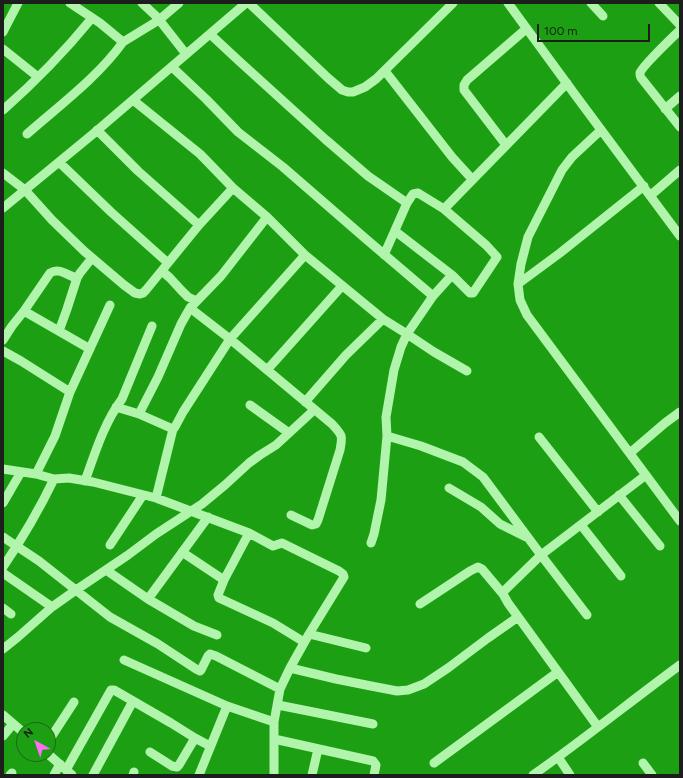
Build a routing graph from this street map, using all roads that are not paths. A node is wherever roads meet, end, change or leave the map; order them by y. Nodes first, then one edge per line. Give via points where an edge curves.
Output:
1 (18, 3) edge
2 (70, 3) edge
3 (142, 3) edge
4 (179, 3) edge
5 (247, 3) edge
6 (453, 3) edge
7 (508, 3) edge
8 (591, 3) edge
9 (659, 3) edge
10 (603, 16) dead end
11 (6, 17) edge
12 (92, 18) junction
13 (159, 20) junction
14 (680, 25) edge
15 (526, 28) junction
16 (680, 30) edge
17 (3, 32) edge
18 (210, 34) junction
19 (123, 42) junction
20 (3, 49) edge
21 (186, 54) junction
22 (172, 66) junction
23 (385, 70) junction
24 (38, 77) junction
25 (567, 83) junction
26 (680, 96) edge
27 (133, 100) junction
28 (665, 109) junction
29 (3, 110) edge
30 (680, 127) edge
31 (97, 130) junction
32 (601, 130) junction
33 (27, 134) dead end
34 (506, 145) junction
35 (59, 162) junction
36 (680, 170) edge
37 (3, 173) edge
38 (472, 179) junction
39 (644, 186) junction
40 (232, 188) junction
41 (25, 190) junction
42 (651, 195) junction
43 (407, 203) junction
44 (3, 208) edge
45 (444, 209) junction
46 (267, 217) junction
47 (199, 225) junction
48 (394, 231) junction
49 (679, 232) edge
50 (305, 255) junction
51 (384, 255) junction
52 (92, 258) junction
53 (168, 263) junction
54 (162, 272) junction
55 (452, 275) junction
56 (77, 278) junction
57 (518, 284) junction
58 (342, 286) junction
59 (433, 296) junction
60 (110, 305) dead end
61 (194, 305) junction
62 (24, 311) junction
63 (383, 319) junction
64 (152, 326) dead end
65 (59, 331) junction
66 (407, 334) junction
67 (230, 338) junction
68 (3, 340) edge
69 (90, 349) junction
70 (3, 351) edge
71 (267, 370) junction
72 (467, 371) dead end
73 (70, 392) junction
74 (305, 402) junction
75 (250, 405) dead end
76 (116, 407) junction
77 (314, 410) junction
78 (680, 412) edge
79 (139, 414) junction
80 (173, 429) junction
81 (289, 433) junction
82 (387, 436) junction
83 (539, 437) dead end
84 (630, 453) junction
85 (3, 469) edge
86 (20, 472) junction
87 (36, 474) junction
88 (646, 474) junction
89 (54, 479) junction
90 (85, 481) junction
91 (449, 488) dead end
92 (143, 495) junction
93 (619, 495) junction
94 (156, 498) junction
95 (3, 503) edge
96 (192, 511) junction
97 (598, 512) junction
98 (290, 515) dead end
99 (208, 517) junction
100 (680, 521) edge
101 (581, 525) junction
102 (249, 533) junction
103 (528, 537) junction
104 (3, 538) edge
105 (370, 543) dead end
106 (110, 545) dead end
107 (18, 546) junction
108 (660, 546) dead end
109 (182, 552) junction
110 (541, 556) junction
111 (3, 567) edge
112 (106, 570) junction
113 (3, 573) edge
114 (621, 576) dead end
115 (224, 580) junction
116 (76, 590) junction
117 (503, 594) junction
118 (148, 599) junction
119 (420, 604) dead end
120 (52, 607) junction
121 (3, 608) edge
122 (11, 614) dead end
123 (587, 615) dead end
124 (518, 617) junction
125 (309, 634) junction
126 (217, 635) dead end
127 (304, 642) junction
128 (366, 648) dead end
129 (3, 649) edge
130 (124, 660) dead end
131 (680, 665) edge
132 (290, 668) junction
133 (558, 672) junction
134 (280, 689) junction
135 (134, 701) junction
136 (74, 702) dead end
137 (278, 705) junction
138 (227, 706) junction
139 (3, 715) edge
140 (274, 722) junction
141 (13, 724) junction
142 (373, 724) dead end
143 (16, 726) edge
144 (598, 727) junction
145 (56, 730) edge
146 (3, 736) edge
147 (195, 738) junction
148 (274, 739) junction
149 (210, 746) junction
150 (318, 749) junction
151 (150, 752) dead end
152 (558, 757) junction
153 (56, 761) edge
154 (434, 762) dead end
155 (644, 763) dead end
156 (66, 769) edge
157 (54, 775) edge
158 (93, 775) edge
159 (199, 775) edge
160 (274, 775) edge
161 (312, 775) edge
162 (374, 775) edge
163 (533, 775) edge
164 (570, 775) edge
165 (652, 775) edge

1 - 11 street
2 - 12 street
3 - 13 street
4 - 13 street
5 - 18 street
5 - 23 street via 342,90 353,92 365,87
6 - 23 street
7 - 15 street
8 - 10 street
9 - 14 street
11 - 17 street
12 - 19 street
12 - 24 street
13 - 19 street
13 - 21 street
15 - 25 street
15 - 34 street via 464,85 464,90
16 - 28 street via 640,76
18 - 21 street
18 - 43 street via 368,176
19 - 33 street via 87,82
20 - 24 street
21 - 22 street
22 - 27 street
22 - 51 street via 238,132 283,167
23 - 38 street
24 - 29 street
25 - 32 street
25 - 34 street
26 - 28 street
27 - 31 street
27 - 40 street via 200,154
28 - 30 street
31 - 35 street
31 - 47 street via 138,171
32 - 39 street
32 - 57 street via 562,170 528,237
34 - 38 street
35 - 41 street
35 - 53 street
36 - 42 street
37 - 41 street
38 - 45 street
39 - 42 street
39 - 57 street
40 - 46 street
40 - 47 street
41 - 44 street
41 - 52 street
42 - 49 street
43 - 45 street via 413,194 418,193
43 - 48 street
45 - 55 street via 486,245 497,258 472,293
46 - 50 street
46 - 61 street via 221,276
47 - 53 street
48 - 51 street
48 - 55 street
50 - 58 street
50 - 67 street
51 - 59 street
52 - 54 street via 135,293 140,294
52 - 56 street
53 - 54 street
54 - 61 street
55 - 59 street
56 - 62 street via 58,270 50,273
56 - 65 street
57 - 84 street via 520,300 527,315
58 - 63 street
58 - 71 street
59 - 66 street
60 - 69 street
61 - 67 street
61 - 79 street via 181,324
62 - 65 street
62 - 68 street
63 - 66 street
63 - 74 street via 346,355
64 - 76 street via 122,399
65 - 69 street
66 - 72 street
66 - 82 street via 394,370 386,417
67 - 71 street
67 - 80 street
69 - 73 street
70 - 73 street
71 - 74 street
73 - 87 street via 55,436
74 - 77 street
75 - 81 street
76 - 79 street
76 - 90 street
77 - 81 street
77 - 98 street via 339,432 342,438 340,450 316,524 312,525
78 - 84 street
79 - 80 street
80 - 94 street
81 - 96 street
82 - 103 street via 463,462 483,477
82 - 105 street via 381,500
83 - 97 street
84 - 88 street
85 - 86 street
86 - 87 street
86 - 95 street
87 - 89 street
88 - 93 street
88 - 100 street
89 - 90 street
89 - 107 street
90 - 92 street
91 - 103 street via 481,507 500,524
92 - 94 street
92 - 106 street
93 - 97 street
93 - 108 street
94 - 96 street
96 - 99 street
96 - 112 street
97 - 101 street
99 - 102 street
99 - 109 street
101 - 110 street
101 - 114 street
102 - 115 street
102 - 125 street via 273,546 286,545 343,574 344,578
103 - 110 street
104 - 107 street
107 - 111 street
107 - 116 street
109 - 115 street
109 - 118 street
110 - 117 street via 506,588
110 - 123 street
112 - 116 street
112 - 118 street
113 - 120 street
115 - 127 street via 219,598 273,623
116 - 120 street
116 - 134 street via 110,617 200,670 210,654
117 - 119 street via 478,567
117 - 124 street
118 - 126 street via 194,626
120 - 129 street
121 - 122 street
124 - 132 street via 424,684 408,690 397,691
124 - 133 street
125 - 127 street
125 - 128 street
127 - 132 street
130 - 138 street
131 - 144 street
132 - 134 street
133 - 144 street
133 - 154 street
134 - 137 street
135 - 147 street
135 - 156 street via 111,690
135 - 158 street
136 - 145 street
137 - 140 street
137 - 142 street
138 - 140 street
138 - 149 street
139 - 141 street
140 - 148 street
141 - 143 street
141 - 146 street
144 - 152 street
147 - 149 street
147 - 151 street via 176,767
148 - 150 street
148 - 160 street
149 - 159 street
150 - 161 street
150 - 162 street via 373,761 376,765
152 - 163 street
152 - 164 street
153 - 156 street
155 - 165 street
156 - 157 street

